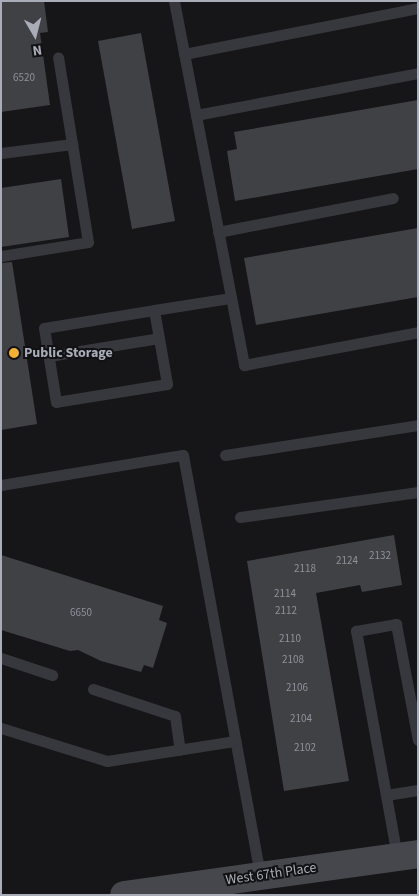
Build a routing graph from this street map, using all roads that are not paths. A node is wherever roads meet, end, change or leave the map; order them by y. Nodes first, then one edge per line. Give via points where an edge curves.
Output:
1 (174, 1) edge
2 (418, 8) edge
3 (184, 54) junction
4 (58, 57) dead end
5 (418, 73) edge
6 (196, 115) junction
7 (72, 144) junction
8 (1, 153) edge
9 (392, 198) dead end
10 (218, 232) junction
11 (1, 256) edge
12 (231, 298) junction
13 (154, 310) junction
14 (418, 332) edge
15 (159, 338) junction
16 (49, 356) junction
17 (418, 425) edge
18 (225, 455) dead end
19 (1, 485) edge
20 (418, 492) edge
21 (240, 517) dead end
22 (1, 658) edge
23 (52, 675) dead end
24 (93, 689) dead end
25 (1, 728) edge
26 (418, 740) edge
27 (235, 741) junction
28 (180, 750) junction
29 (418, 790) edge
30 (386, 795) junction
31 (408, 855) edge
32 (260, 875) junction
33 (124, 895) edge

1 - 3 lane
2 - 3 lane
3 - 6 lane
4 - 7 lane
5 - 6 lane
6 - 10 lane
7 - 8 lane
7 - 11 lane via 88,242
9 - 10 lane
10 - 12 lane
12 - 13 lane
12 - 14 lane via 244,365
13 - 15 lane
13 - 16 lane via 44,328
15 - 16 lane
15 - 16 lane via 167,384 157,386 56,402
17 - 18 lane
19 - 27 lane via 183,455
20 - 21 lane
22 - 23 lane
24 - 28 lane via 175,716
25 - 28 lane via 107,761
26 - 30 lane via 396,624 356,631
27 - 28 lane
27 - 32 lane
29 - 30 lane
30 - 31 lane
31 - 32 street, West 67th Place
32 - 33 street, West 67th Place

